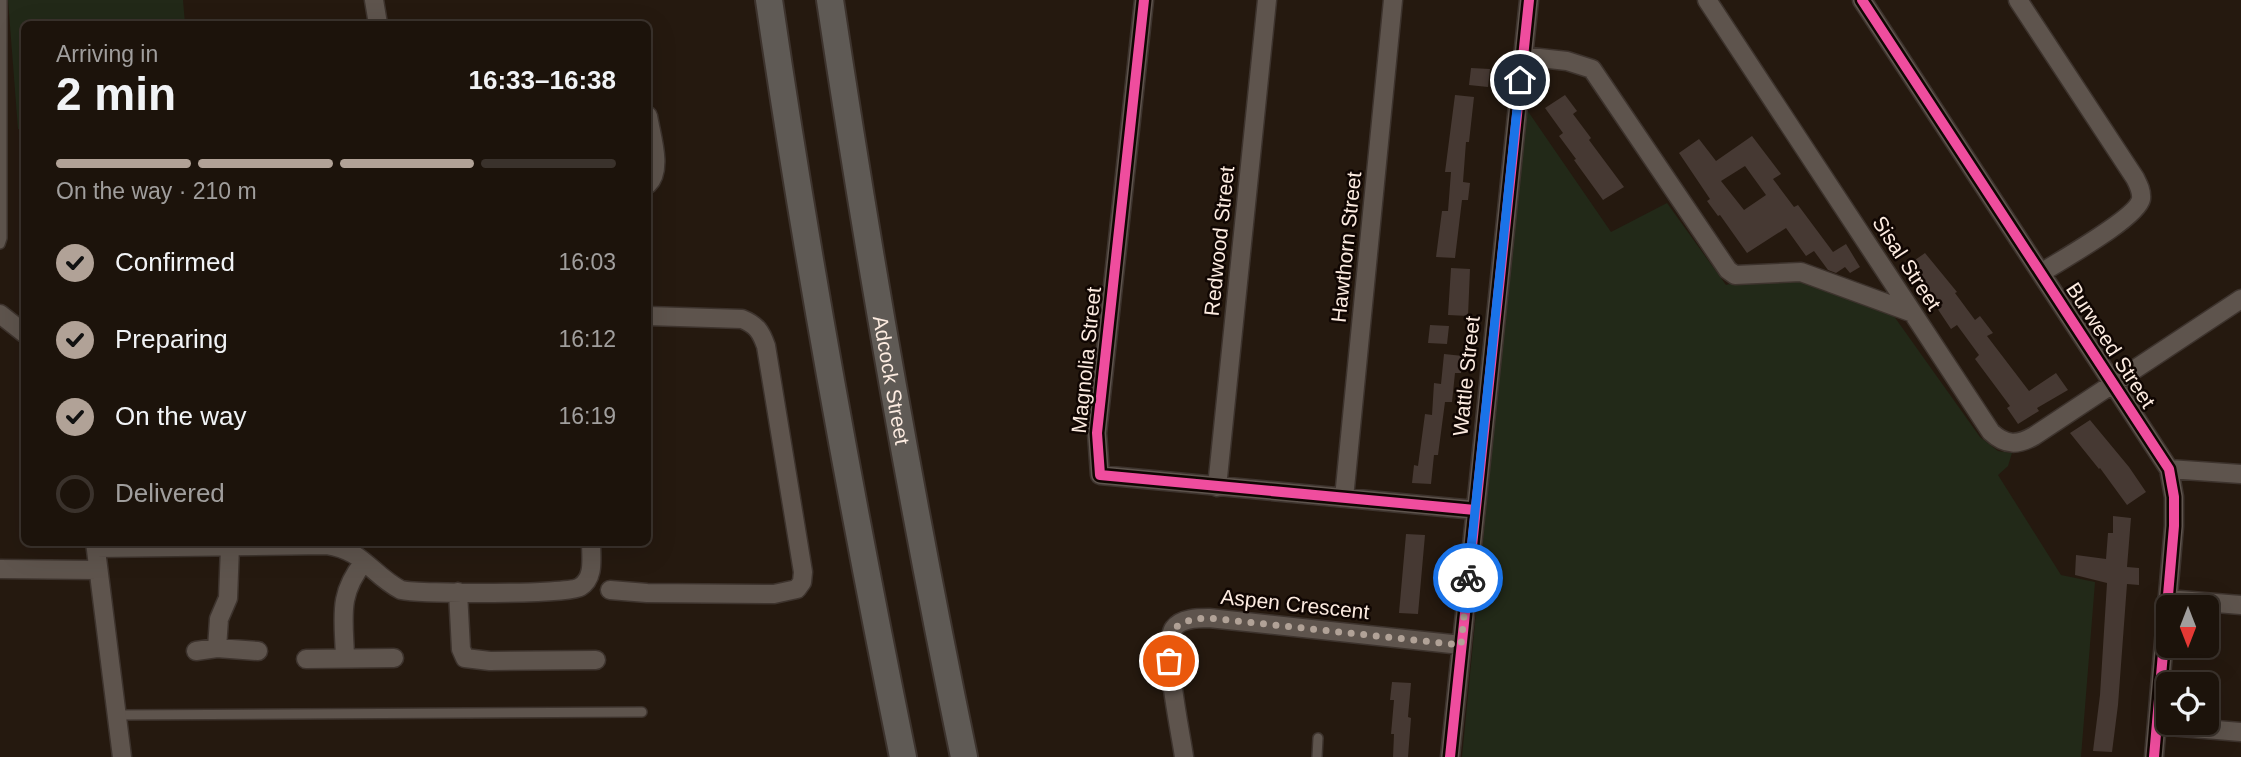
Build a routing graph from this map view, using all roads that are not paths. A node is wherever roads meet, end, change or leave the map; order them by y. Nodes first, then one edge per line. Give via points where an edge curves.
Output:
1 (2, 0) edge
2 (374, 0) edge
3 (769, 0) edge
4 (830, 0) edge
5 (1144, 0) edge
6 (1266, 0) edge
7 (1393, 0) edge
8 (1529, 0) edge
9 (1707, 0) edge
10 (1862, 0) edge
11 (2018, 0) edge
12 (378, 21) edge
13 (1522, 56) junction
14 (651, 140) edge
15 (651, 179) edge
16 (0, 244) edge
17 (2041, 273) junction
18 (2241, 299) edge
19 (1913, 313) junction
20 (0, 314) edge
21 (651, 316) edge
22 (21, 331) edge
23 (2112, 383) junction
24 (2169, 469) junction
25 (2241, 474) edge
26 (1217, 487) junction
27 (1345, 498) junction
28 (1475, 510) junction
29 (95, 546) edge
30 (162, 546) edge
31 (278, 546) edge
32 (331, 546) edge
33 (592, 546) edge
34 (230, 547) junction
35 (358, 552) edge
36 (0, 569) edge
37 (98, 570) junction
38 (610, 590) dead end
39 (458, 592) junction
40 (2168, 595) edge
41 (2219, 604) edge
42 (2241, 605) edge
43 (1461, 645) junction
44 (217, 648) junction
45 (196, 651) dead end
46 (258, 651) dead end
47 (345, 658) junction
48 (394, 658) dead end
49 (306, 659) dead end
50 (596, 660) dead end
51 (642, 712) dead end
52 (116, 715) junction
53 (2219, 730) edge
54 (2241, 732) edge
55 (2156, 735) edge
56 (1318, 738) dead end
57 (122, 757) edge
58 (903, 757) edge
59 (964, 757) edge
60 (1184, 757) edge
61 (1317, 757) edge
62 (1450, 757) edge
63 (2154, 757) edge

1 - 16 lane
2 - 12 street
3 - 58 main road via 833,396
4 - 59 main road, Adcock Street via 900,430
5 - 26 street, Magnolia Street via 1097,433 1100,475
6 - 26 street, Redwood Street
7 - 27 street, Hawthorn Street
8 - 13 street, Wattle Street
9 - 19 street, Sisal Street
10 - 17 street, Burweed Street
11 - 17 street via 2141,190 2138,207 2131,215
13 - 19 street via 1592,69 1719,259 1735,275 1801,272
13 - 28 street, Wattle Street
14 - 15 street
17 - 23 street, Burweed Street
18 - 23 street, Sisal Street
19 - 23 street, Sisal Street via 1991,432 2007,443 2034,436
20 - 22 street
21 - 38 street via 743,319 761,332 802,582 797,589 774,594
23 - 24 street, Burweed Street
24 - 25 street
24 - 40 street, Burweed Street via 2175,527
26 - 27 street, Magnolia Street
27 - 28 street, Magnolia Street
28 - 43 street, Wattle Street
29 - 37 street
30 - 34 street
31 - 34 street
32 - 35 street
33 - 39 street via 590,573 579,588
34 - 44 street via 228,598 219,619
35 - 39 street via 401,590
35 - 47 street via 345,594
36 - 37 street
37 - 52 street
39 - 50 street via 465,658
41 - 42 street
43 - 60 street, Aspen Crescent via 1209,618 1181,622 1174,628 1168,649
43 - 62 street, Wattle Street
44 - 45 street
44 - 46 street
47 - 48 street
47 - 49 street
51 - 52 lane
52 - 57 street
53 - 54 street
55 - 63 street, Burweed Street
56 - 61 lane

